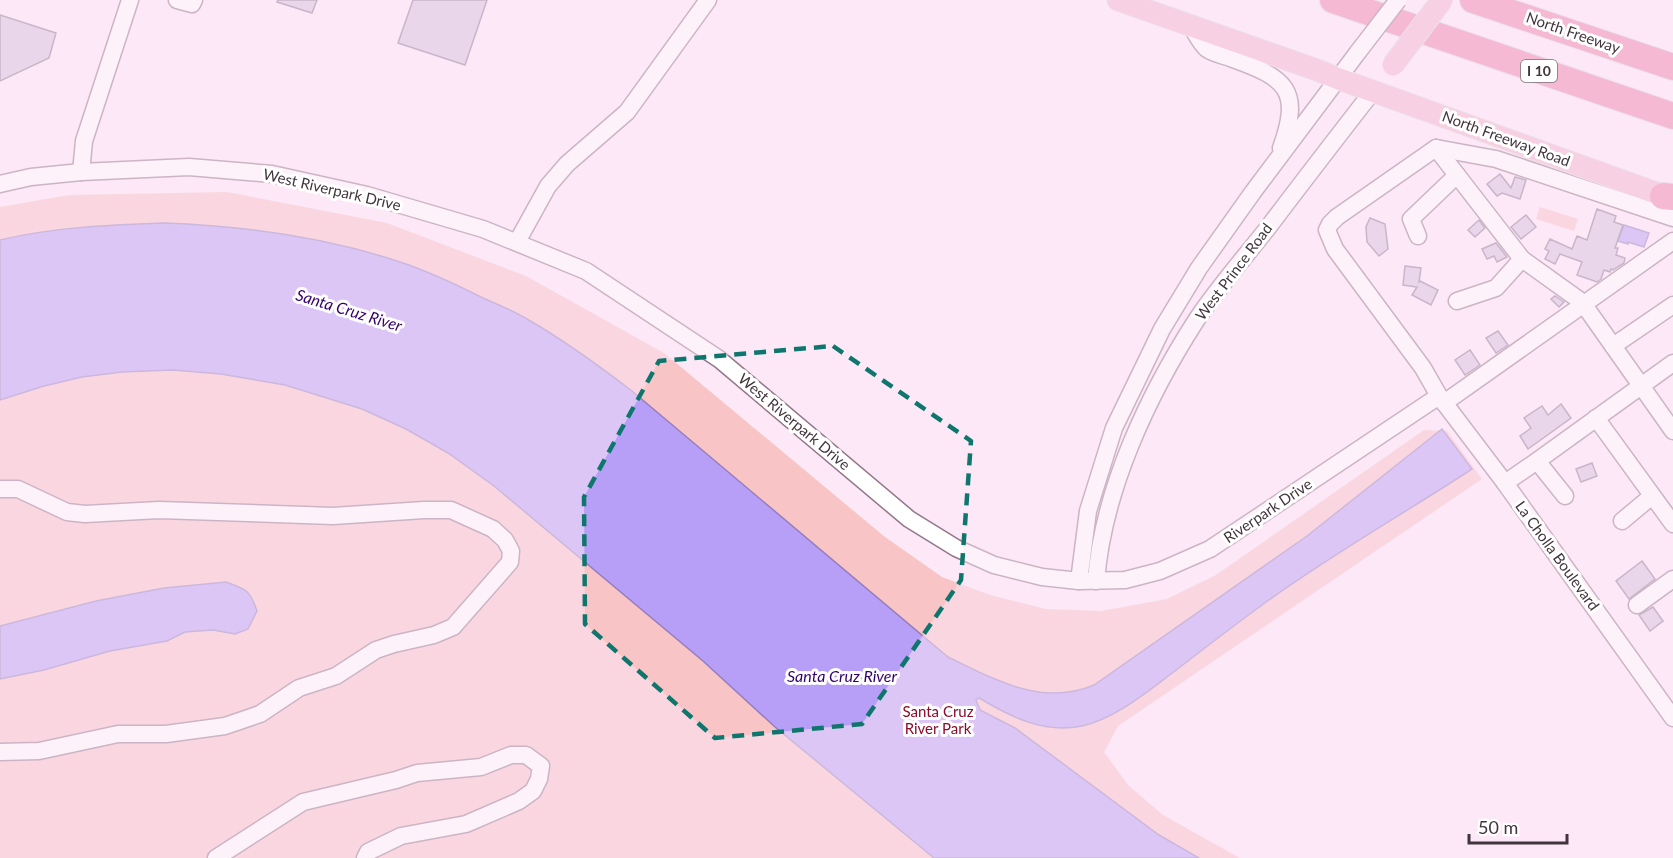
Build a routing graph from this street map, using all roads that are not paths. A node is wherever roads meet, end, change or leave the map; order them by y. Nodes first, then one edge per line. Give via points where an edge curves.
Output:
1 (130, 0) edge
2 (177, 0) edge
3 (194, 0) edge
4 (708, 0) edge
5 (1118, 0) edge
6 (1333, 0) edge
7 (1398, 0) edge
8 (1442, 0) edge
9 (1473, 0) edge
10 (1191, 26) junction
11 (1673, 67) edge
12 (1339, 79) junction
13 (1373, 91) junction
14 (1673, 116) edge
15 (1436, 148) junction
16 (1276, 161) junction
17 (81, 172) junction
18 (1457, 175) junction
19 (0, 184) edge
20 (1671, 202) edge
21 (1418, 236) dead end
22 (1673, 241) edge
23 (517, 242) junction
24 (1522, 259) junction
25 (1457, 301) dead end
26 (1584, 305) junction
27 (1673, 305) edge
28 (1613, 346) junction
29 (1673, 363) edge
30 (1641, 385) junction
31 (1442, 400) junction
32 (1596, 418) junction
33 (1673, 431) edge
34 (1537, 461) junction
35 (1505, 483) junction
36 (0, 489) edge
37 (1565, 496) dead end
38 (1652, 496) junction
39 (1622, 521) dead end
40 (1673, 524) edge
41 (1673, 579) edge
42 (1078, 581) junction
43 (1096, 581) junction
44 (1637, 605) dead end
45 (1673, 718) edge
46 (0, 752) edge
47 (216, 858) edge
48 (365, 858) edge

1 - 17 street via 84,141
2 - 3 street via 192,4
4 - 23 street via 627,112 567,164 548,186
5 - 10 main road, North Freeway Road
6 - 14 highway, I 10
7 - 12 street, West Prince Road, bridge
8 - 13 main road, West Prince Road, bridge
9 - 11 highway, North Freeway
10 - 12 main road, North Freeway Road
10 - 16 street via 1206,49 1266,71 1283,84 1289,99 1288,129
12 - 13 main road, North Freeway Road
12 - 16 street, West Prince Road
13 - 20 main road, North Freeway Road
13 - 43 street, West Prince Road via 1198,318 1163,377 1115,489 1099,550
15 - 18 street
15 - 20 street
15 - 31 street, La Cholla Boulevard via 1337,217 1327,230 1335,249
16 - 42 street, West Prince Road via 1199,268 1162,329 1119,418 1088,511
17 - 19 street, West Riverpark Drive
17 - 23 street, West Riverpark Drive via 189,167 272,174 451,218
18 - 21 street via 1411,219
18 - 24 street
22 - 26 street, Riverpark Drive
23 - 42 street, West Riverpark Drive via 586,271 719,359 909,519 956,548 1019,573
24 - 25 street via 1496,288
24 - 26 street
26 - 28 street
26 - 31 street, Riverpark Drive
27 - 28 street
28 - 30 street
29 - 30 street
30 - 32 street
30 - 33 street
31 - 35 street, La Cholla Boulevard
31 - 43 street, Riverpark Drive via 1210,549 1160,571 1125,580
32 - 34 street
32 - 38 street
34 - 35 street
34 - 37 street
35 - 45 street, La Cholla Boulevard
36 - 46 street via 18,489 67,512 85,514 159,510 333,516 451,510 493,529 511,551 510,562 453,627 376,650 336,676 299,688 260,714 225,726 166,734 118,734 39,751
38 - 39 street
38 - 40 street
41 - 44 street
42 - 43 street, Riverpark Drive
47 - 48 street via 303,802 417,773 481,767 511,755 526,755 541,765 533,791 519,801 466,824 401,836 368,852

